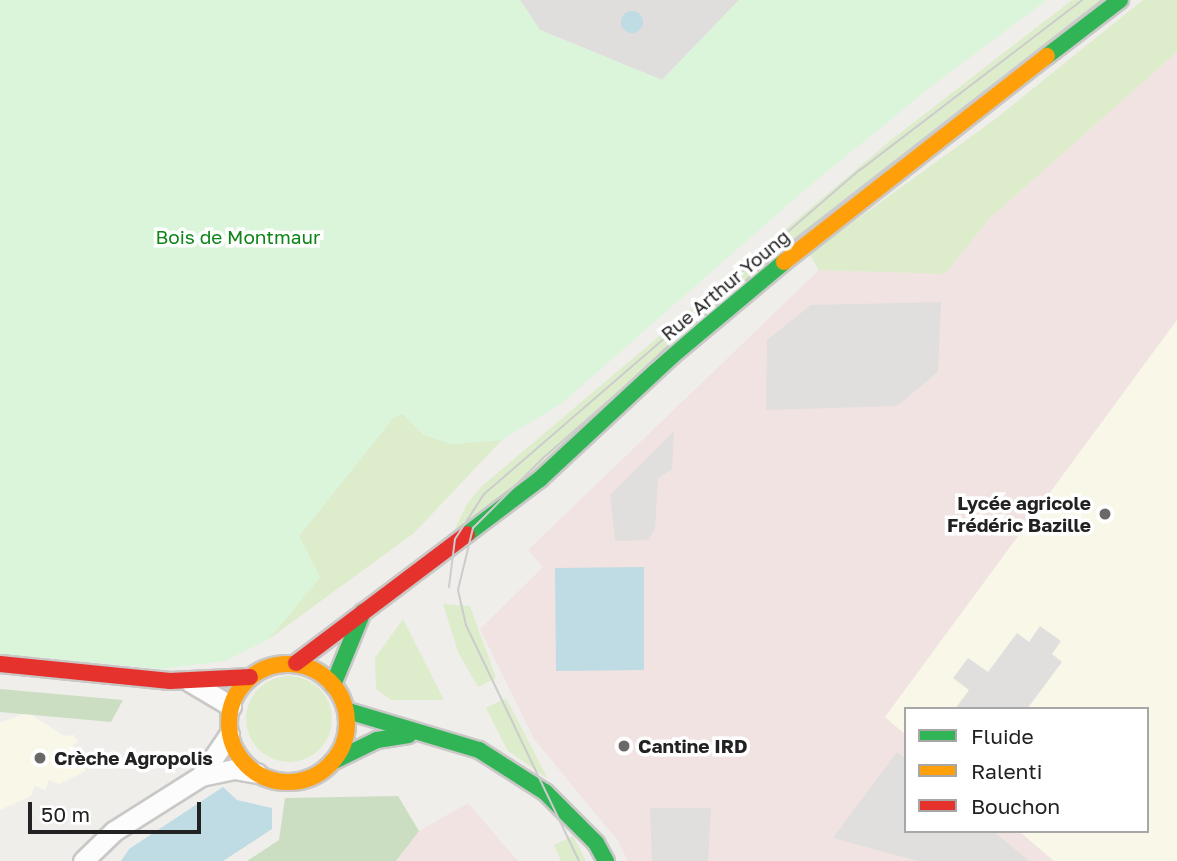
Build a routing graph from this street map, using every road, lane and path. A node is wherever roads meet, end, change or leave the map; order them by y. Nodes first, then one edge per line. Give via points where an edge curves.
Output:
1 (1120, 0) edge
2 (364, 609) junction
3 (296, 663) junction
4 (0, 664) edge
5 (250, 677) junction
6 (188, 681) junction
7 (333, 685) junction
8 (231, 706) junction
9 (348, 711) junction
10 (424, 733) junction
11 (229, 736) junction
12 (332, 762) junction
13 (257, 773) junction
14 (201, 775) junction
15 (83, 861) edge
16 (606, 861) edge

1 - 2 street, Rue Arthur Young via 838,218 672,356 540,479
2 - 3 street, Rue Arthur Young
2 - 7 street
3 - 5 street via 271,666
3 - 7 street via 312,667
4 - 6 street
5 - 6 street
5 - 8 street
6 - 8 street
7 - 9 street
8 - 11 street
9 - 10 street
9 - 12 street via 347,735
10 - 12 street via 377,740
10 - 16 street via 479,750 528,779 596,843
11 - 13 street via 237,754
11 - 14 street
12 - 13 street via 296,781
13 - 14 street via 234,769
14 - 15 street via 114,831

